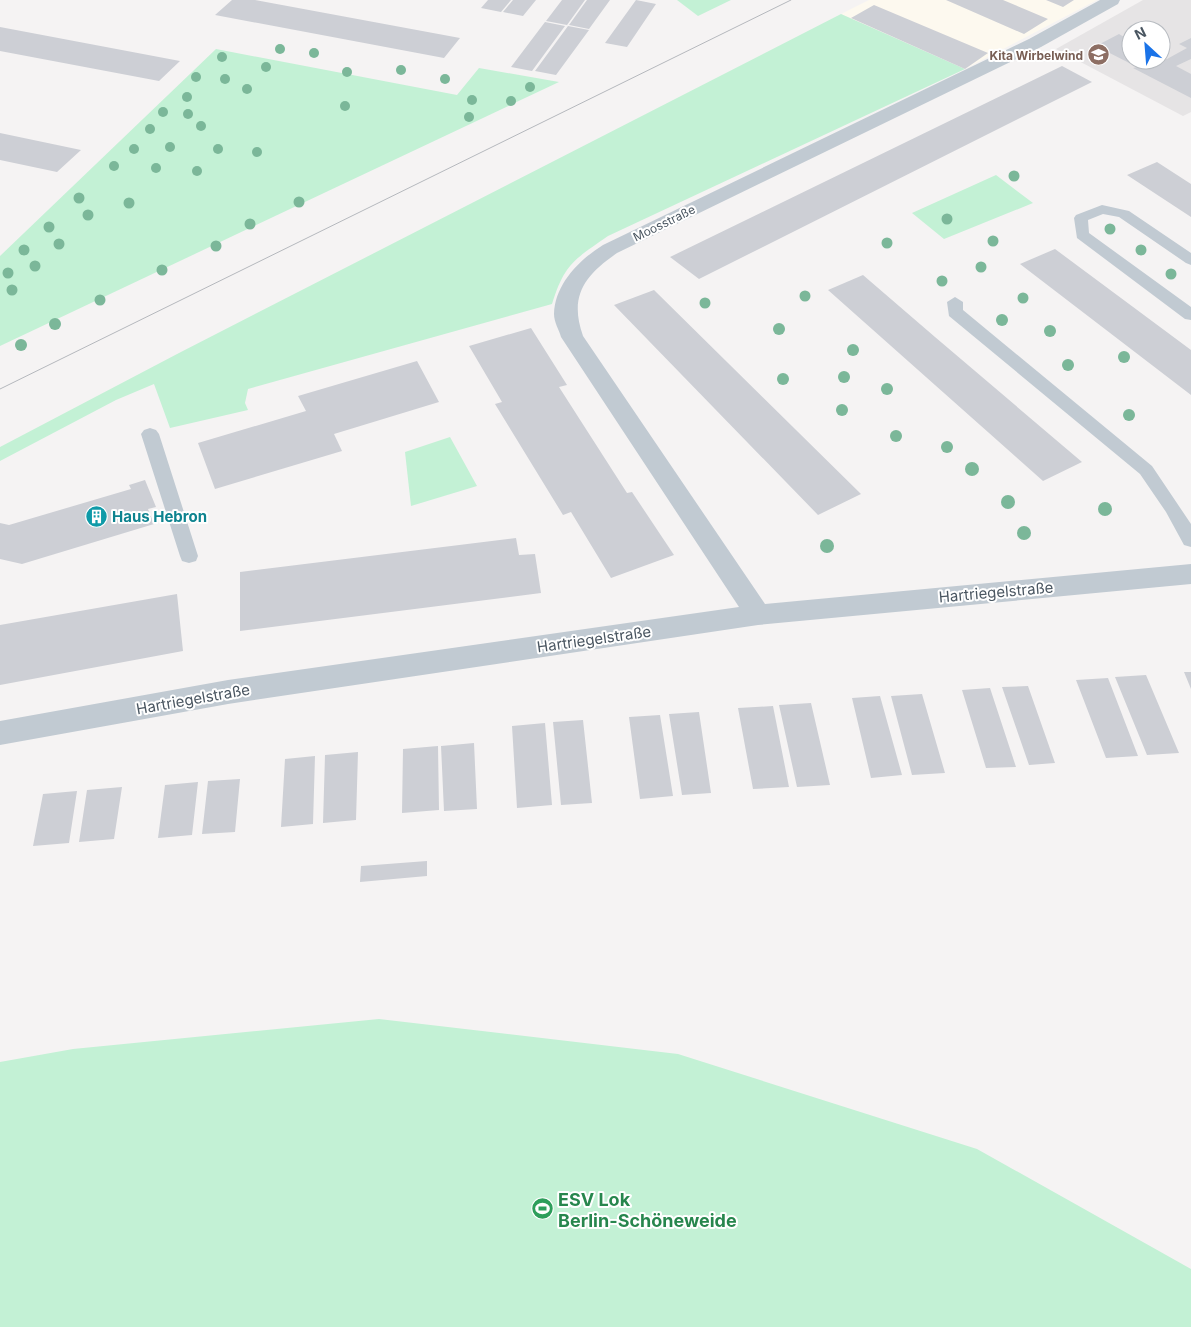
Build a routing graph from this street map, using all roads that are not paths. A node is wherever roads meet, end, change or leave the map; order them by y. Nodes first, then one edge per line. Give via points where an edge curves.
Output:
1 (1112, 0) edge
2 (1191, 260) edge
3 (955, 302) dead end
4 (1191, 315) edge
5 (150, 434) dead end
6 (1191, 540) edge
7 (190, 556) dead end
8 (1191, 574) edge
9 (758, 615) junction
10 (0, 733) edge

1 - 9 street, Moosstraße via 1035,43 610,249 588,263 575,282 565,316 572,337
2 - 4 lane via 1124,214 1102,209 1081,218 1082,236
3 - 6 lane via 955,312 1146,470
5 - 7 lane
8 - 9 street, Hartriegelstraße
9 - 10 street, Hartriegelstraße via 228,692

